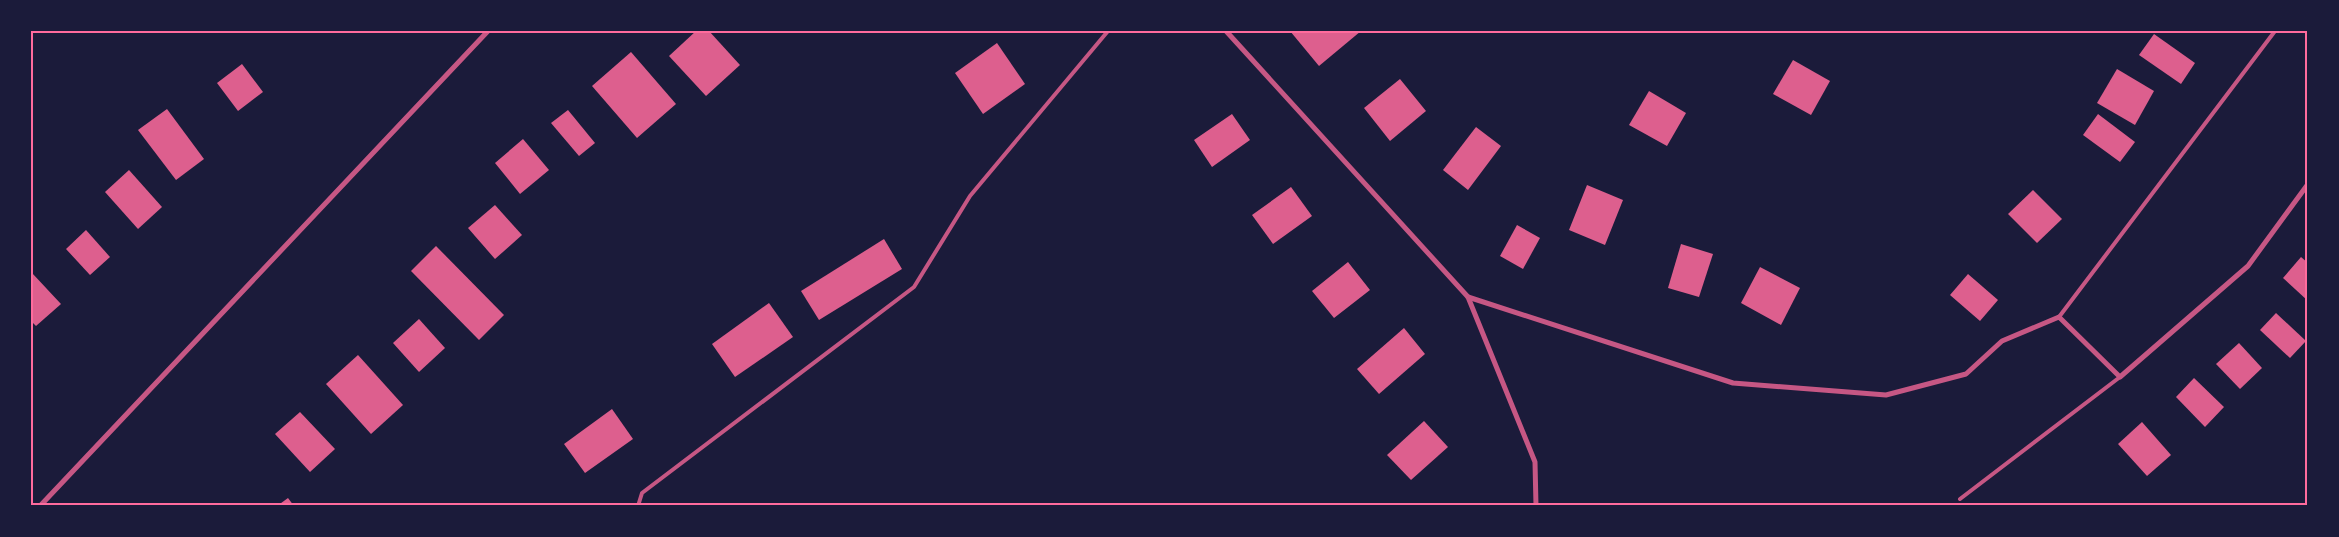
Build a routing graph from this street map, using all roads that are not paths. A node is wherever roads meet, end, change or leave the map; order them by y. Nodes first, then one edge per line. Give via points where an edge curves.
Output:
1 (488, 31) edge
2 (1108, 31) edge
3 (1226, 31) edge
4 (2275, 31) edge
5 (2308, 184) edge
6 (1468, 297) junction
7 (2059, 317) junction
8 (2120, 377) junction
9 (1960, 499) dead end
10 (40, 506) edge
11 (638, 506) edge
12 (1536, 506) edge

1 - 10 street
2 - 11 lane via 970,196 914,287 642,493
3 - 6 street
4 - 7 lane
5 - 8 street via 2248,266
6 - 7 street via 1734,384 1886,395 1966,374 2002,341
6 - 12 street via 1535,462
7 - 8 street
8 - 9 lane

